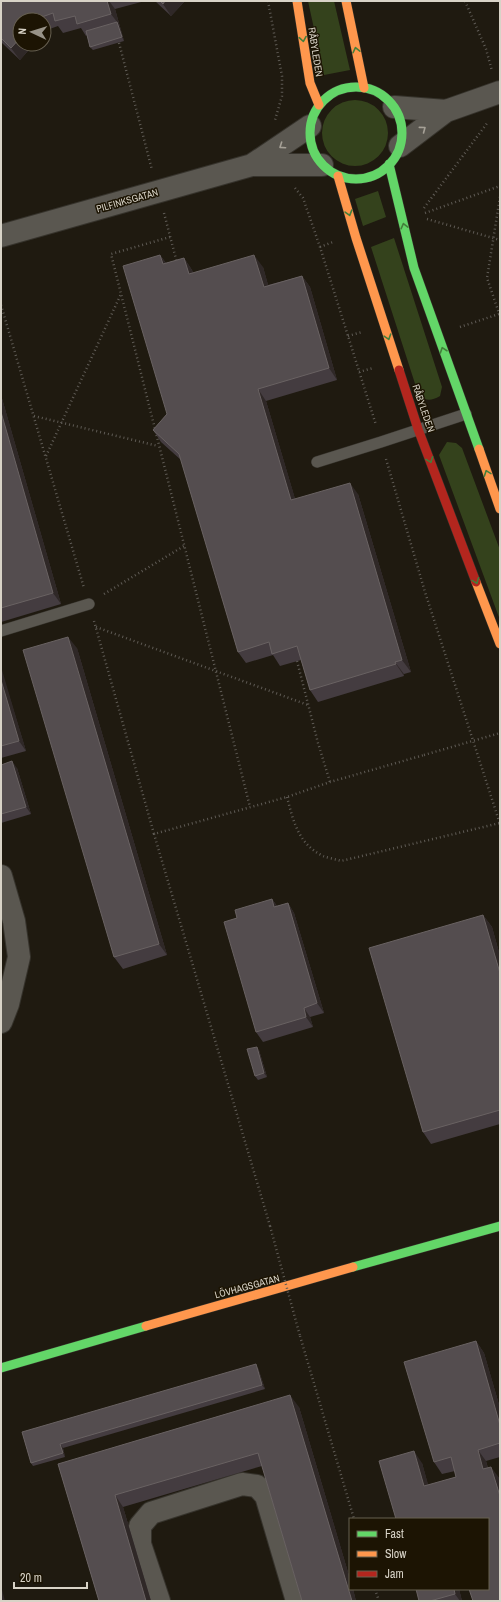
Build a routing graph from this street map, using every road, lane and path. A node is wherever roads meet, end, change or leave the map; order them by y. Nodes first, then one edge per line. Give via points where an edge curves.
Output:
1 (268, 1) edge
2 (297, 1) edge
3 (346, 1) edge
4 (465, 1) edge
5 (117, 34) edge
6 (364, 88) junction
7 (499, 93) edge
8 (319, 105) junction
9 (394, 107) junction
10 (446, 111) junction
11 (491, 117) dead end
12 (310, 126) junction
13 (395, 155) junction
14 (265, 161) junction
15 (330, 170) junction
16 (158, 192) junction
17 (500, 197) edge
18 (421, 210) dead end
19 (424, 219) dead end
20 (1, 236) edge
21 (170, 236) junction
22 (494, 238) junction
23 (500, 240) edge
24 (178, 266) edge
25 (121, 293) junction
26 (1, 305) edge
27 (500, 315) edge
28 (456, 329) dead end
29 (364, 332) dead end
30 (348, 336) junction
31 (375, 367) dead end
32 (359, 372) junction
33 (466, 414) junction
34 (34, 416) junction
35 (62, 423) junction
36 (418, 429) junction
37 (381, 442) junction
38 (158, 446) junction
39 (46, 457) junction
40 (316, 462) dead end
41 (500, 510) edge
42 (184, 546) junction
43 (89, 604) junction
44 (95, 627) junction
45 (1, 631) edge
46 (500, 644) edge
47 (297, 661) edge
48 (216, 671) junction
49 (308, 705) junction
50 (500, 733) edge
51 (330, 782) junction
52 (287, 796) junction
53 (250, 807) junction
54 (500, 824) edge
55 (154, 834) junction
56 (1, 876) edge
57 (1, 1022) edge
58 (500, 1226) edge
59 (1, 1368) edge
60 (354, 1518) edge
61 (375, 1590) edge
62 (159, 1601) edge
63 (297, 1601) edge
64 (379, 1601) edge

1 - 14 path via 282,76 282,96 278,115 266,142
2 -> 8 main road, RÅBYLEDEN via 310,83
6 -> 3 main road
4 - 7 path via 486,49
5 - 16 path
6 - 8 main road, RÅBYLEDEN via 339,91
6 - 9 main road via 378,93
7 - 10 street
8 - 12 main road, RÅBYLEDEN
9 - 10 street
9 - 13 main road via 402,134
13 -> 10 street
11 - 18 path
12 -> 14 street, PILFINKSGATAN
12 - 15 main road, RÅBYLEDEN via 312,148
13 - 15 main road via 376,174 364,178 351,179
33 -> 13 main road via 414,268
14 - 15 street, PILFINKSGATAN
14 - 16 street, PILFINKSGATAN
14 - 30 path via 303,198
15 -> 36 main road, RÅBYLEDEN via 356,238
16 - 20 street, PILFINKSGATAN
16 - 21 path
17 - 22 path
19 - 22 path
21 - 24 path
21 - 25 path via 111,254
22 - 23 path
22 - 27 path via 488,278
25 - 35 path
25 - 38 path
26 - 34 path
27 - 28 path
29 - 30 path
30 - 32 path
31 - 32 path
32 - 37 path
33 - 36 lane
41 -> 33 main road
34 - 35 path
34 - 39 path
35 - 38 path
35 - 39 path
36 - 37 lane
36 -> 46 main road, RÅBYLEDEN
37 - 40 lane
37 - 54 path via 425,592
38 - 42 path
39 - 43 path
42 - 43 path
42 - 48 path
43 - 44 path
43 - 45 lane
44 - 48 path
44 - 55 path
47 - 49 path
48 - 49 path
48 - 53 path
49 - 51 path
50 - 51 path, bridge
51 - 52 path
52 - 53 path
52 - 54 path via 294,824 304,842 322,855 341,861
53 - 55 path
55 - 60 path, bridge
56 - 57 street via 14,922 19,956 8,1004
58 - 59 main road, LÖVHAGSGATAN
61 - 64 path
62 - 63 street via 140,1544 140,1526 151,1512 242,1484 257,1486 266,1496

